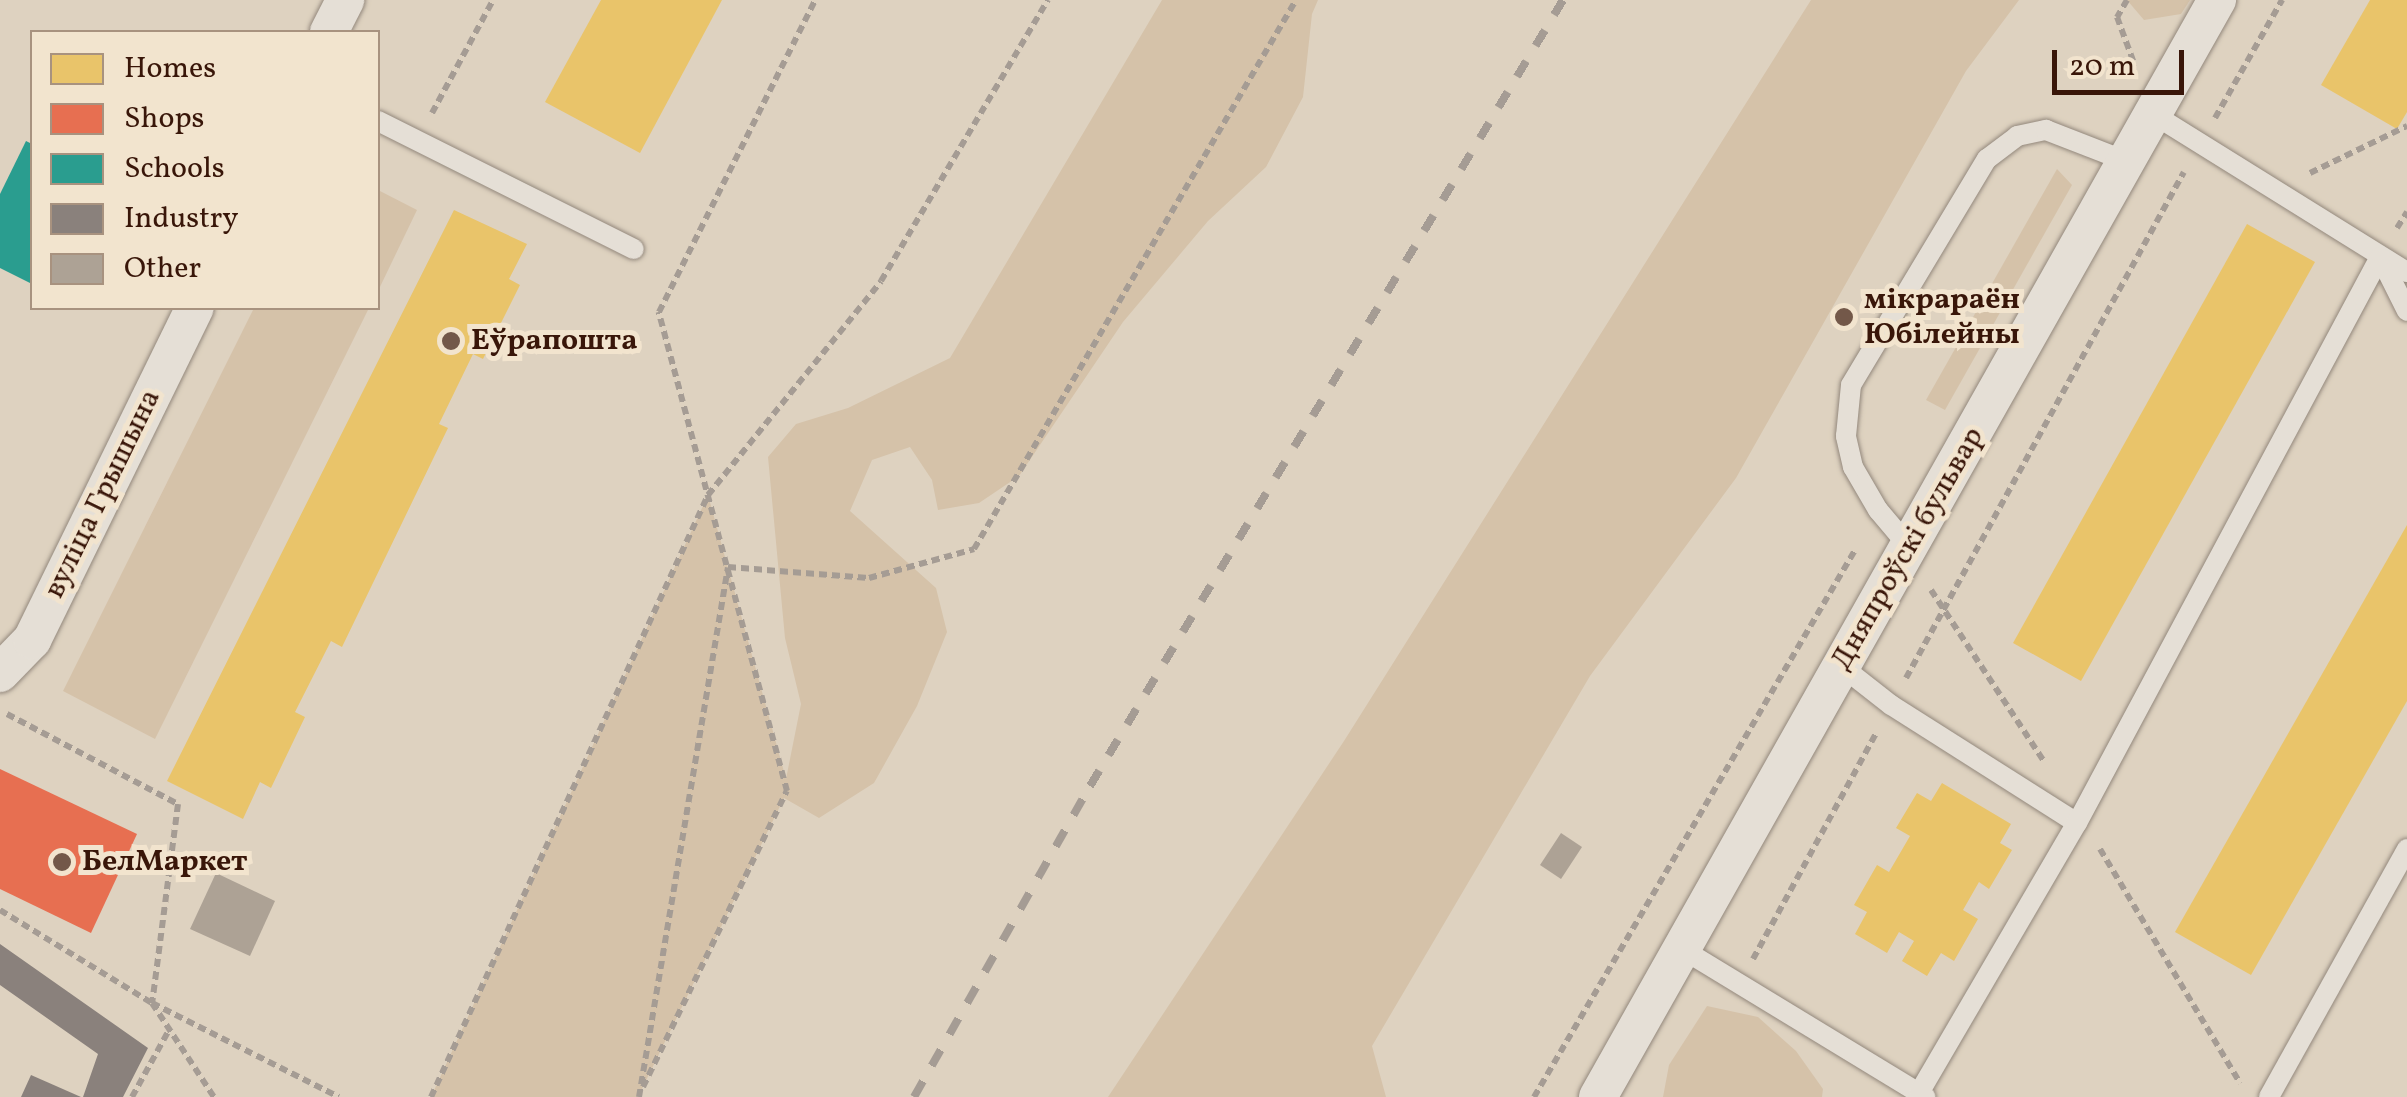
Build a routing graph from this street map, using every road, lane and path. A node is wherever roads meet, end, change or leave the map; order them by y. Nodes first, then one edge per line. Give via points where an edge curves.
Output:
1 (345, 0) edge
2 (493, 0) edge
3 (815, 0) edge
4 (1048, 0) edge
5 (1296, 0) edge
6 (2127, 0) edge
7 (2217, 0) edge
8 (2282, 0) edge
9 (331, 30) edge
10 (2153, 114) junction
11 (380, 122) edge
12 (2407, 126) edge
13 (416, 142) junction
14 (2199, 146) junction
15 (2126, 161) junction
16 (2273, 191) junction
17 (634, 249) dead end
18 (2380, 257) junction
19 (2407, 272) edge
20 (194, 310) edge
21 (2407, 311) edge
22 (708, 496) junction
23 (1878, 510) junction
24 (1912, 549) junction
25 (728, 566) junction
26 (1840, 665) junction
27 (0, 673) edge
28 (1891, 705) junction
29 (0, 711) edge
30 (2077, 823) junction
31 (2407, 849) edge
32 (0, 910) edge
33 (1682, 949) junction
34 (1738, 987) junction
35 (152, 1003) junction
36 (170, 1030) junction
37 (1922, 1095) edge
38 (132, 1097) edge
39 (214, 1097) edge
40 (340, 1097) edge
41 (431, 1097) edge
42 (638, 1097) edge
43 (1534, 1097) edge
44 (1598, 1097) edge
45 (2269, 1097) edge

1 - 9 street
2 - 13 path
3 - 22 path via 659,312
4 - 22 path via 881,281
5 - 25 path via 974,549 869,578
6 - 10 path via 2117,17
7 - 10 street, Дняпроўскі бульвар
8 - 14 path
10 - 14 lane
10 - 15 street, Дняпроўскі бульвар
11 - 13 lane
12 - 16 path
13 - 17 lane
14 - 16 lane
14 - 28 path
15 - 23 lane via 2046,130 2017,136 1987,159 1851,385 1846,436 1853,467
15 - 24 street, Дняпроўскі бульвар
16 - 18 lane
18 - 19 lane
18 - 21 lane
18 - 30 lane
20 - 27 street, вуліца Грышына via 32,640
22 - 25 path
22 - 41 path
23 - 24 lane
23 - 43 path
24 - 26 street, Дняпроўскі бульвар
25 - 42 path
25 - 42 path via 788,791
26 - 28 lane
26 - 33 street, Дняпроўскі бульвар
28 - 30 lane
28 - 34 path
29 - 35 path via 178,804
30 - 37 lane
31 - 45 lane
32 - 35 path
33 - 34 lane
33 - 44 street, Дняпроўскі бульвар
34 - 37 lane
35 - 36 path
35 - 40 path
36 - 38 path
36 - 39 path

